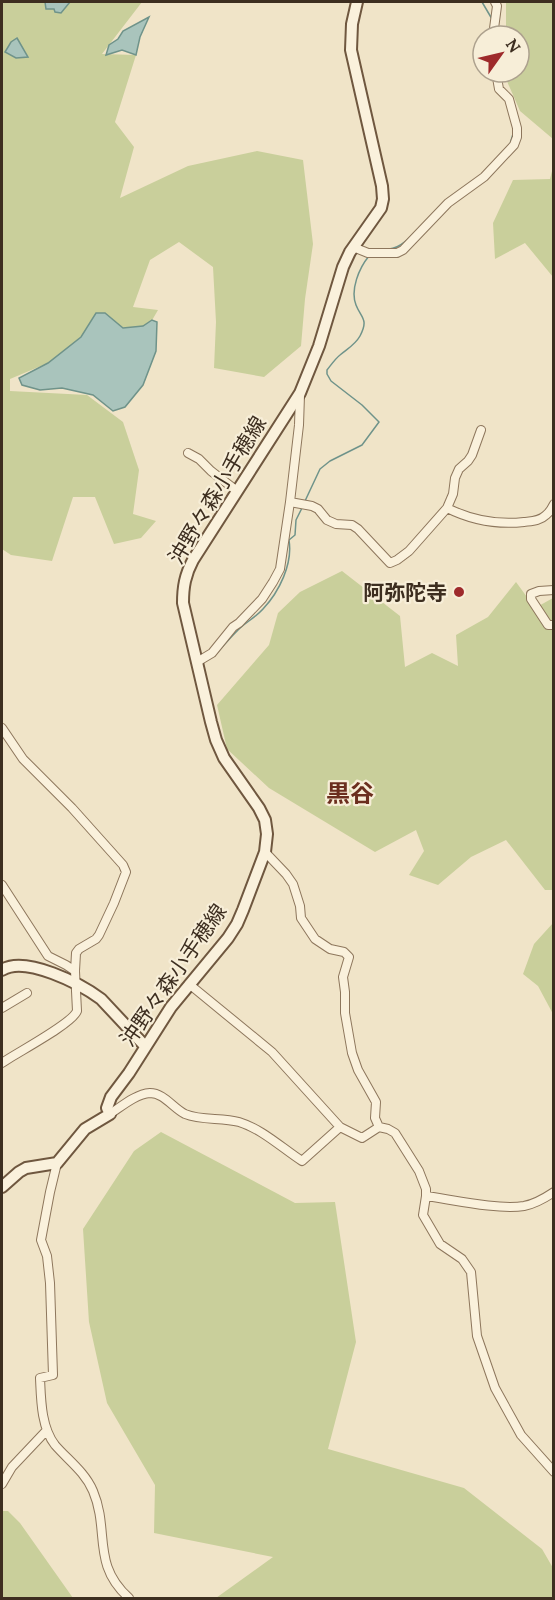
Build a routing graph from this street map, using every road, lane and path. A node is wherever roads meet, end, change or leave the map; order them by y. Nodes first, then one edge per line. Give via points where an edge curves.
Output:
1 (357, 2) edge
2 (495, 2) edge
3 (495, 24) edge
4 (498, 84) edge
5 (353, 247) junction
6 (300, 393) junction
7 (481, 430) dead end
8 (188, 453) dead end
9 (237, 491) junction
10 (290, 502) junction
11 (447, 508) junction
12 (552, 511) edge
13 (554, 590) edge
14 (554, 625) edge
15 (197, 662) junction
16 (2, 728) edge
17 (265, 852) junction
18 (2, 885) edge
19 (3, 965) edge
20 (75, 971) junction
21 (189, 984) junction
22 (77, 985) junction
23 (27, 993) dead end
24 (2, 1008) edge
25 (145, 1046) junction
26 (2, 1063) edge
27 (110, 1114) junction
28 (340, 1127) junction
29 (379, 1127) junction
30 (57, 1163) junction
31 (2, 1187) edge
32 (554, 1192) edge
33 (426, 1196) junction
34 (47, 1430) junction
35 (554, 1473) edge
36 (2, 1484) edge
37 (129, 1599) edge

1 - 5 main road, 沖野々森小手穂線 via 351,50 383,199 381,208
2 - 3 street
4 - 5 street via 509,99 517,128 514,145 484,177 448,203 403,250 368,253
5 - 6 main road, 沖野々森小手穂線
6 - 9 main road, 沖野々森小手穂線
6 - 10 street
7 - 11 street via 472,455 455,478
8 - 9 street
9 - 15 main road, 沖野々森小手穂線 via 193,560 183,587
10 - 11 street via 312,506 336,524 352,525 390,563 409,550
10 - 15 street via 280,569 273,582 212,653
11 - 12 street via 489,522 513,523 538,520
13 - 14 street via 531,594 548,625
15 - 17 main road, 沖野々森小手穂線 via 210,722 224,758 265,820
16 - 20 street via 23,759 72,808 126,872 98,938 77,951
17 - 21 main road, 沖野々森小手穂線 via 237,924
17 - 29 street via 293,884 301,918 315,939 348,957 343,977 352,1053 376,1102
18 - 20 street via 48,956
19 - 22 main road via 53,972
20 - 22 street
21 - 25 main road, 沖野々森小手穂線
21 - 28 street via 272,1052
22 - 25 main road via 101,999
22 - 26 street via 75,1016
23 - 24 street
25 - 27 main road, 沖野々森小手穂線 via 108,1103
27 - 28 street via 136,1097 158,1094 195,1117 239,1122 252,1128 302,1161
27 - 30 main road via 86,1129
28 - 29 street via 362,1138
29 - 33 street via 395,1133 419,1171
30 - 31 main road via 26,1168
30 - 34 street via 41,1240 50,1283 52,1375 40,1377
32 - 33 street via 524,1206 504,1207
33 - 35 street via 423,1215 433,1234 471,1272 477,1335 495,1388 521,1435
34 - 36 street via 12,1467
34 - 37 street via 93,1491 106,1566

